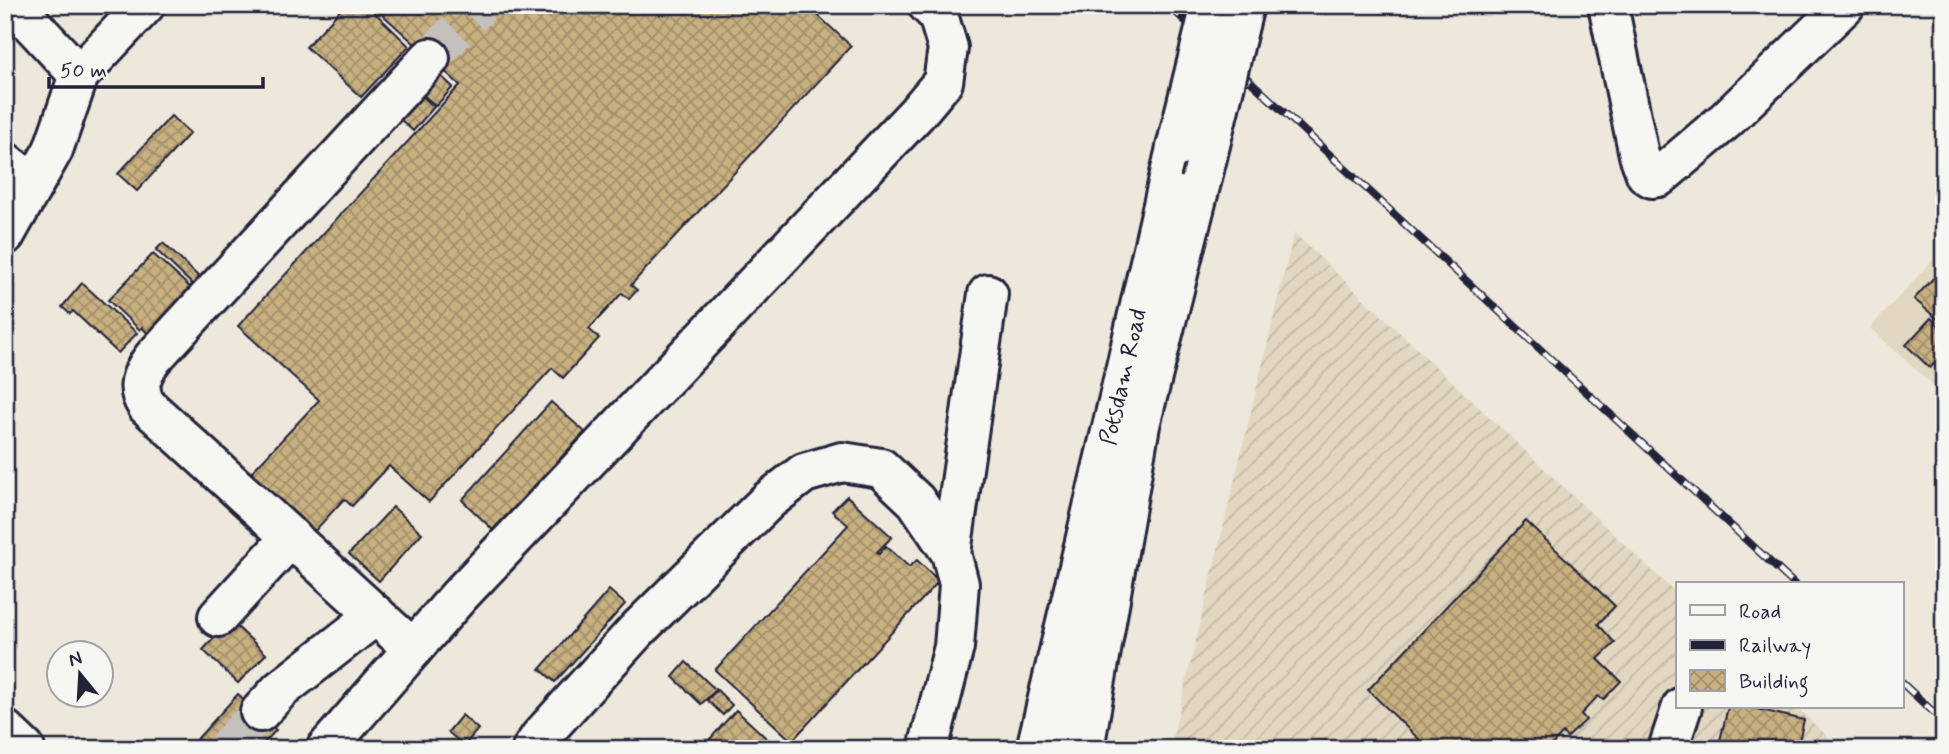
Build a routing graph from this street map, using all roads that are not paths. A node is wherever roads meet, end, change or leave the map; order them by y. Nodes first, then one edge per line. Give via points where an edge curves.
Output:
1 (13, 5) edge
2 (145, 5) edge
3 (928, 5) edge
4 (1211, 5) edge
5 (1244, 5) edge
6 (1608, 5) edge
7 (1845, 5) edge
8 (430, 58) tunnel mouth
9 (79, 75) junction
10 (1188, 164) junction
11 (19, 173) edge
12 (5, 235) edge
13 (988, 295) dead end
14 (291, 537) junction
15 (951, 553) junction
16 (376, 615) junction
17 (218, 617) dead end
18 (413, 649) junction
19 (270, 701) tunnel mouth
20 (1682, 708) edge
21 (5, 730) edge
22 (25, 749) edge
23 (326, 749) edge
24 (532, 749) edge
25 (928, 749) edge
26 (1036, 749) edge
27 (1060, 749) edge
28 (1084, 749) edge
29 (1668, 749) edge

1 - 9 main road
2 - 9 main road
3 - 18 main road via 939,15 948,48 943,82
4 - 10 main road, Potsdam Road, bridge
5 - 10 main road, Potsdam Road, bridge
6 - 7 main road via 1639,155 1652,178 1659,177 1726,120
8 - 14 main road via 153,358 139,385 148,406
9 - 11 main road via 53,149
10 - 26 main road, Potsdam Road via 1118,402
10 - 27 main road via 1131,404
10 - 28 main road, Potsdam Road
11 - 12 main road
13 - 15 main road
14 - 16 main road
14 - 17 main road
15 - 24 main road via 916,500 881,468 842,462 804,473 769,500 636,631
15 - 25 main road via 959,584 954,647
16 - 18 main road
16 - 19 main road
18 - 23 main road
20 - 29 main road
21 - 22 main road

